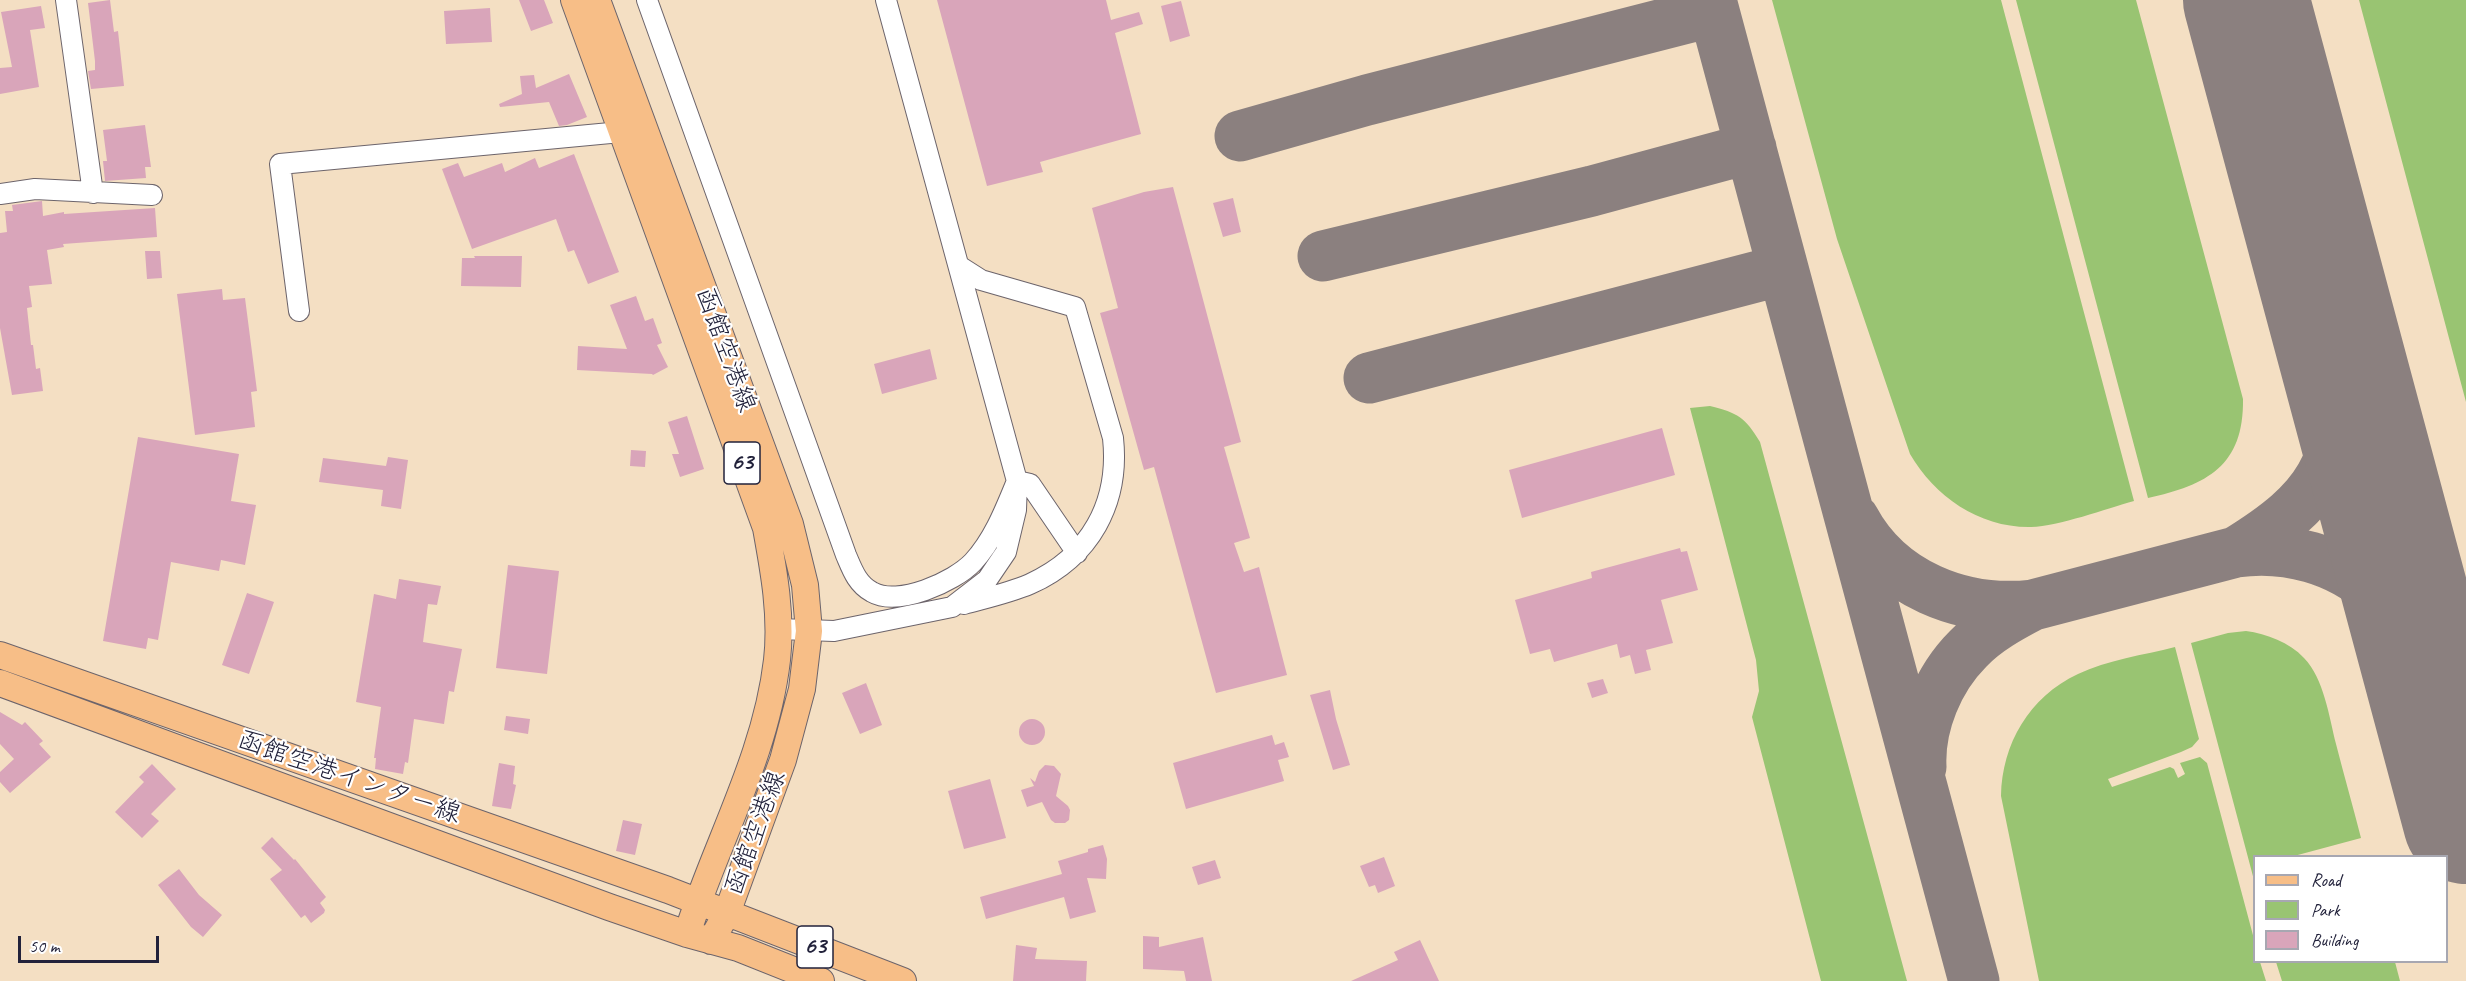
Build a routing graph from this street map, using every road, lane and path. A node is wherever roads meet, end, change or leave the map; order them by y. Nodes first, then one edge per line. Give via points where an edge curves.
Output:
1 (66, 0) edge
2 (574, 0) edge
3 (597, 0) edge
4 (647, 0) edge
5 (886, 0) edge
6 (621, 132) junction
7 (93, 193) junction
8 (0, 194) edge
9 (152, 195) dead end
10 (959, 266) junction
11 (299, 311) dead end
12 (1017, 482) junction
13 (1077, 553) junction
14 (952, 607) junction
15 (779, 629) junction
16 (809, 631) junction
17 (0, 655) edge
18 (0, 683) edge
19 (697, 902) junction
20 (727, 913) junction
21 (699, 938) junction
22 (821, 981) edge
23 (903, 981) edge

1 - 7 street
2 - 6 main road, 函館空港線 / 63
3 - 16 main road, 函館空港線 / 63 via 790,524 805,585
4 - 12 street via 846,555 862,585 873,593 896,596 928,589 954,577 974,561 992,535
5 - 10 street
6 - 11 street via 280,164
6 - 15 main road, 函館空港線 / 63 via 766,528
7 - 8 street via 34,189
7 - 9 street
10 - 12 street
10 - 13 street via 981,280 1075,307 1115,457 1109,500
12 - 13 street via 1030,483
12 - 14 street via 1016,510 1006,552 987,580
13 - 14 street via 1032,583
14 - 16 street via 863,627
15 - 16 street
15 - 19 main road, 函館空港線 / 63 via 772,690 756,753
16 - 20 main road, 函館空港線 / 63 via 802,689 783,760
17 - 19 main road, 函館空港インター線
18 - 21 main road, 函館空港インター線
19 - 20 main road, 函館空港線 / 63
19 - 21 main road, 函館空港線 / 63
20 - 21 main road, 函館空港線 / 63
20 - 23 main road, 函館空港線 / 63
21 - 22 main road, 63 via 738,948

